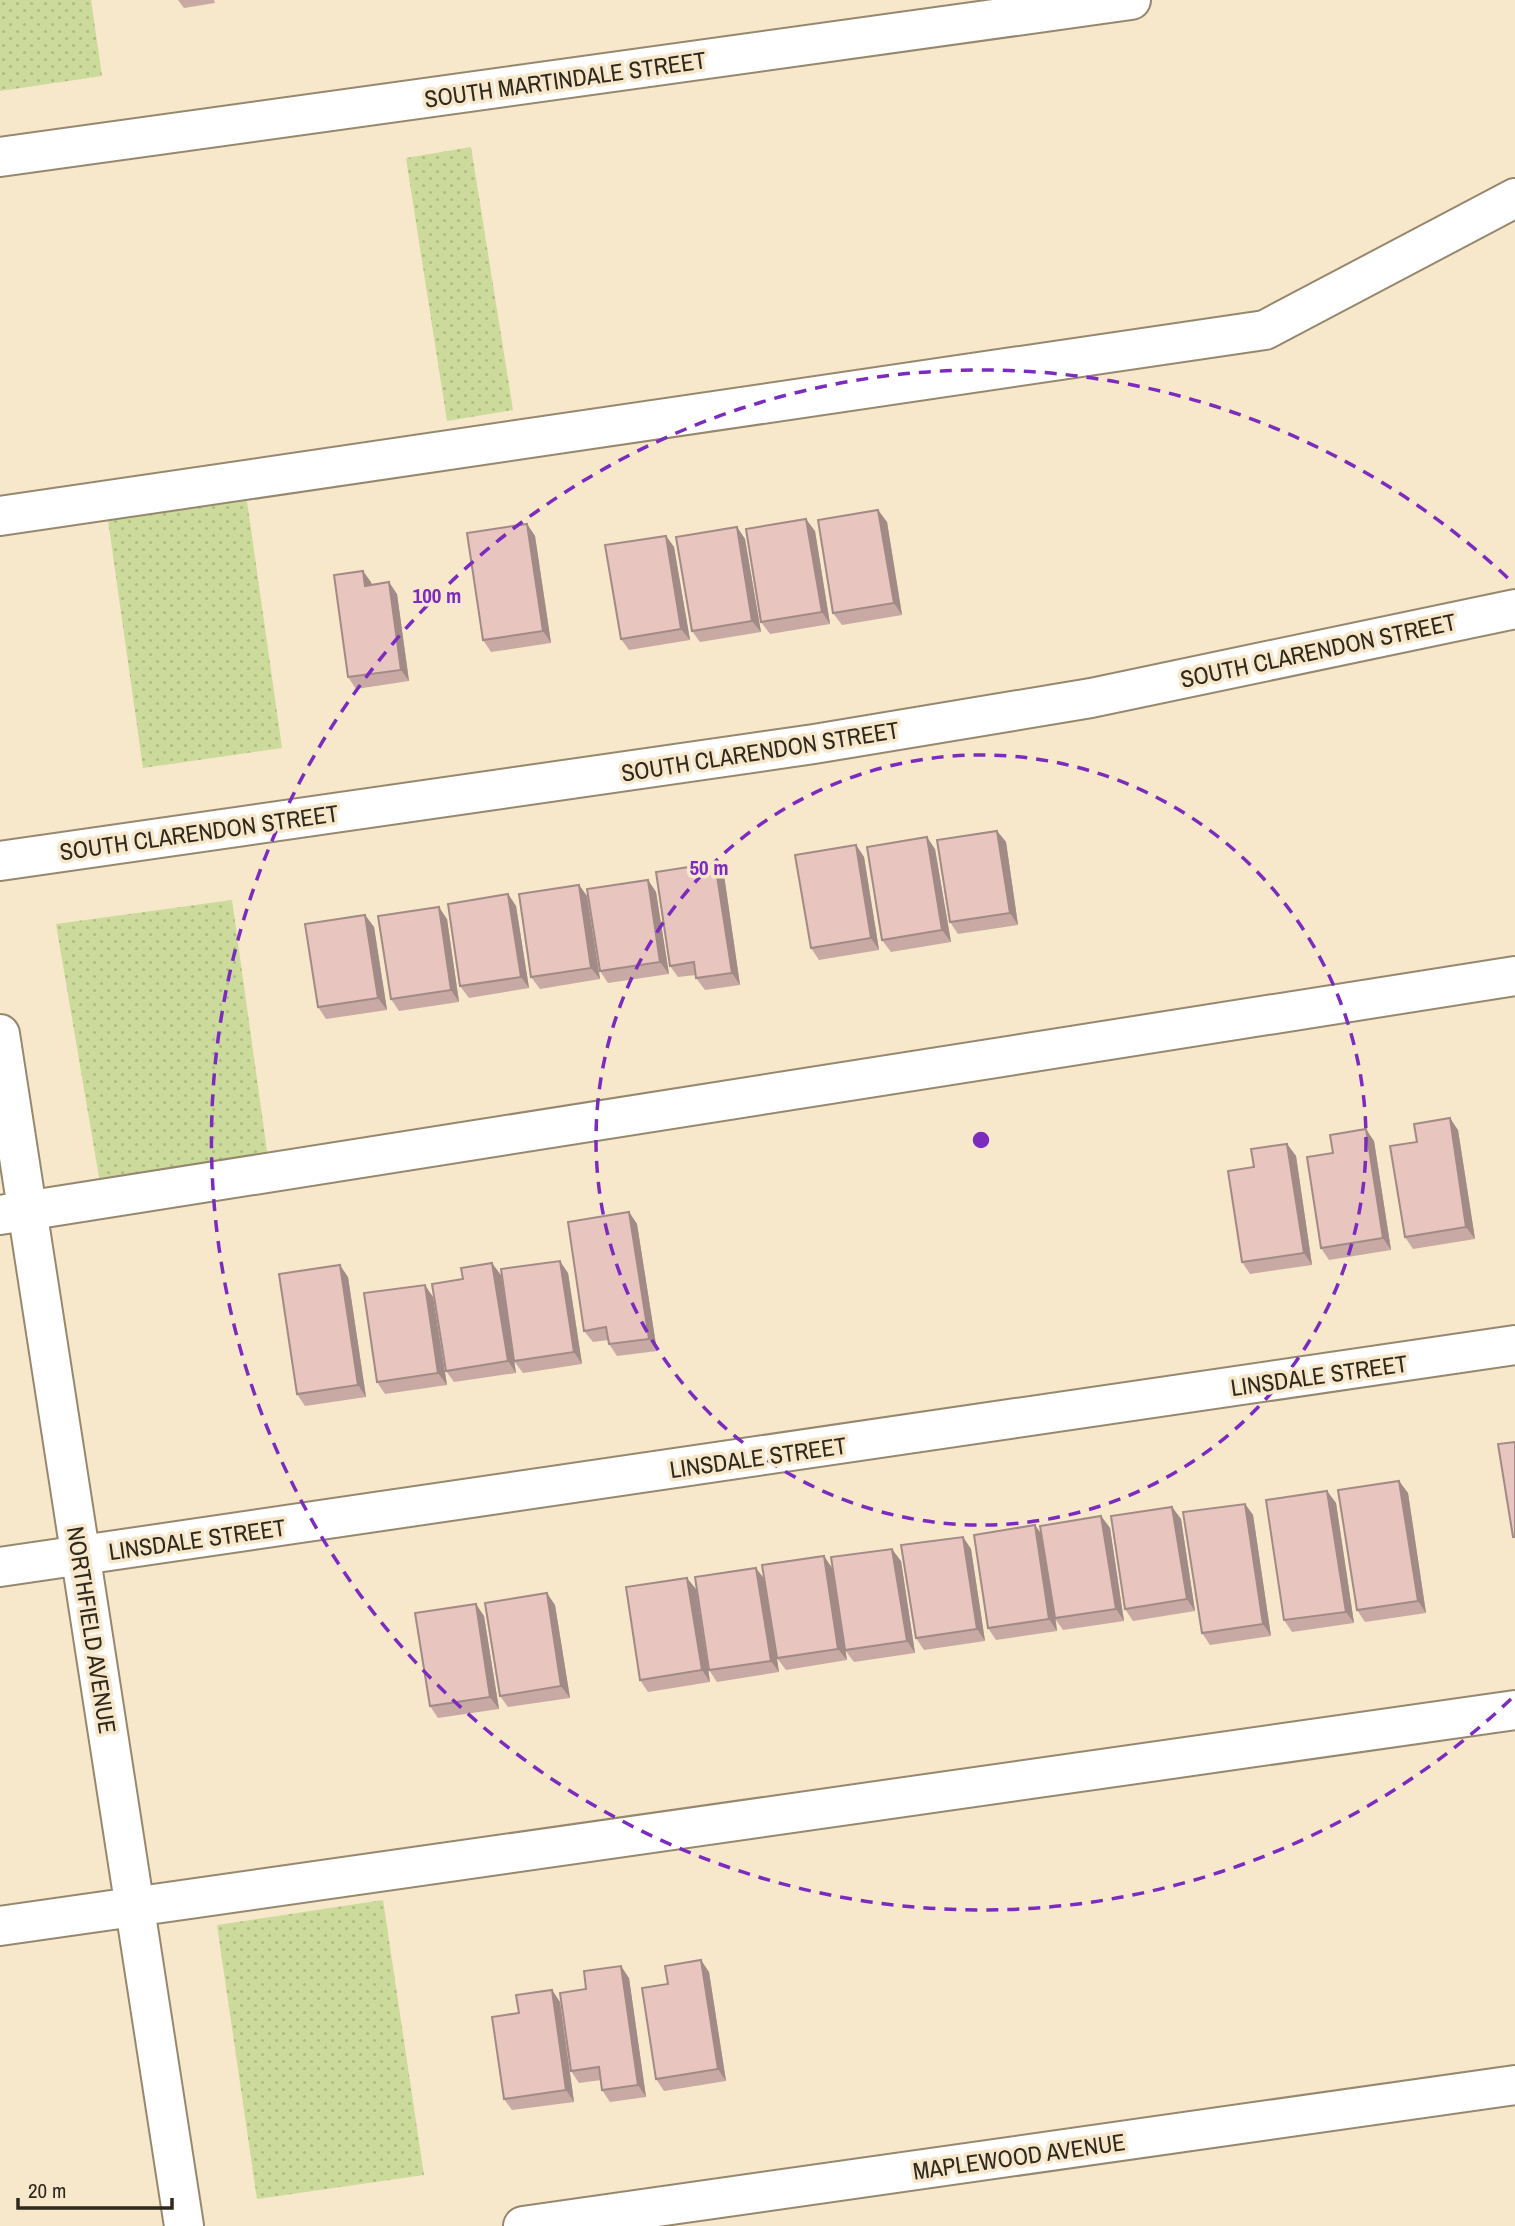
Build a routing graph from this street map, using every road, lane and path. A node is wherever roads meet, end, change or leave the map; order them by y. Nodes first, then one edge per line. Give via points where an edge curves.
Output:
1 (1130, 0) edge
2 (0, 157) edge
3 (1515, 198) edge
4 (0, 516) edge
5 (1515, 609) edge
6 (0, 861) edge
7 (1515, 976) edge
8 (0, 1034) edge
9 (14, 1213) edge
10 (1515, 1345) edge
11 (81, 1556) junction
12 (0, 1567) edge
13 (1515, 1710) edge
14 (135, 1907) junction
15 (0, 1926) edge
16 (1515, 2085) edge
17 (184, 2226) edge
18 (523, 2226) edge

1 - 2 street, SOUTH MARTINDALE STREET
3 - 4 street via 1265,330
5 - 6 street, SOUTH CLARENDON STREET via 1091,698 800,746
7 - 9 street
8 - 9 street, NORTHFIELD AVENUE
9 - 11 street, NORTHFIELD AVENUE
10 - 11 street, LINSDALE STREET
11 - 12 street, LINSDALE STREET
11 - 14 street, NORTHFIELD AVENUE
13 - 14 street
14 - 15 street
14 - 17 street, NORTHFIELD AVENUE
16 - 18 street, MAPLEWOOD AVENUE

